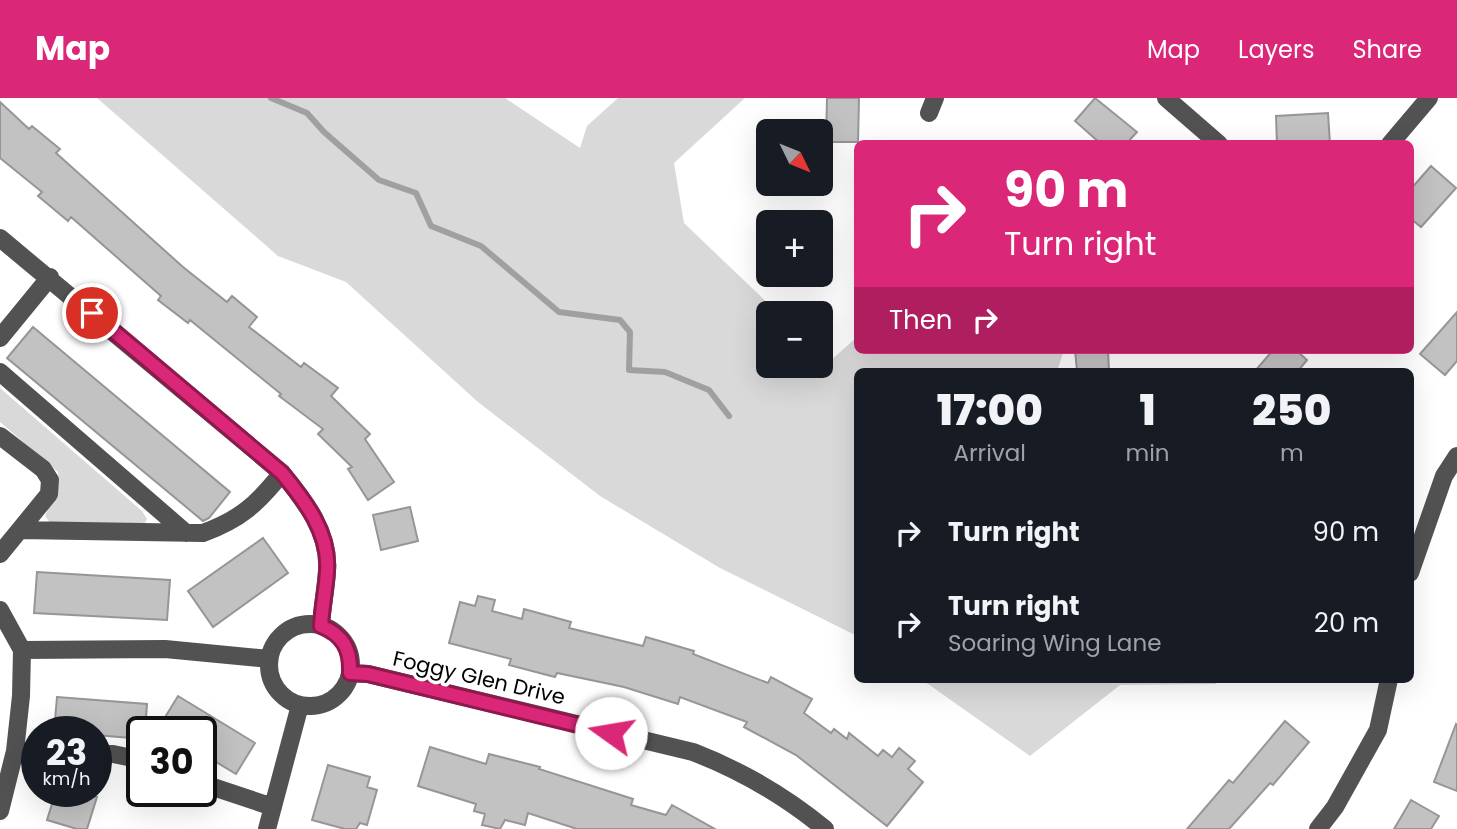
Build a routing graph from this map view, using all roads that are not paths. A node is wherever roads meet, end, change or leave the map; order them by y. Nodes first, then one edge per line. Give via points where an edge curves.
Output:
1 (1166, 98) edge
2 (1429, 98) edge
3 (1214, 140) edge
4 (1393, 140) edge
5 (0, 237) edge
6 (50, 277) junction
7 (0, 338) edge
8 (0, 372) edge
9 (0, 436) edge
10 (1457, 456) edge
11 (282, 473) junction
12 (20, 530) junction
13 (186, 533) junction
14 (0, 554) edge
15 (1414, 562) edge
16 (0, 610) edge
17 (321, 626) junction
18 (22, 650) junction
19 (269, 659) junction
20 (350, 673) junction
21 (1387, 683) edge
22 (300, 705) junction
23 (15, 751) junction
24 (21, 751) edge
25 (217, 788) edge
26 (273, 807) junction
27 (0, 811) edge
28 (267, 829) edge
29 (825, 829) edge
30 (1318, 829) edge

1 - 3 street
2 - 4 street
5 - 6 street
6 - 7 street
6 - 11 street
8 - 13 street
9 - 12 street via 43,469 50,480 49,494
10 - 15 street via 1444,476
11 - 13 street via 261,499 229,524
11 - 17 street via 321,532 328,568
12 - 13 street
12 - 14 street
16 - 18 street
17 - 19 street via 293,627 273,646
17 - 20 street via 348,649
18 - 19 street via 165,649
18 - 23 street
19 - 22 street via 272,683 288,701
20 - 22 street via 337,696 313,707
20 - 29 street, Foggy Glen Drive via 692,752 762,783
21 - 30 street via 1378,730
22 - 26 street
23 - 24 street
23 - 27 street
25 - 26 street
26 - 28 street

